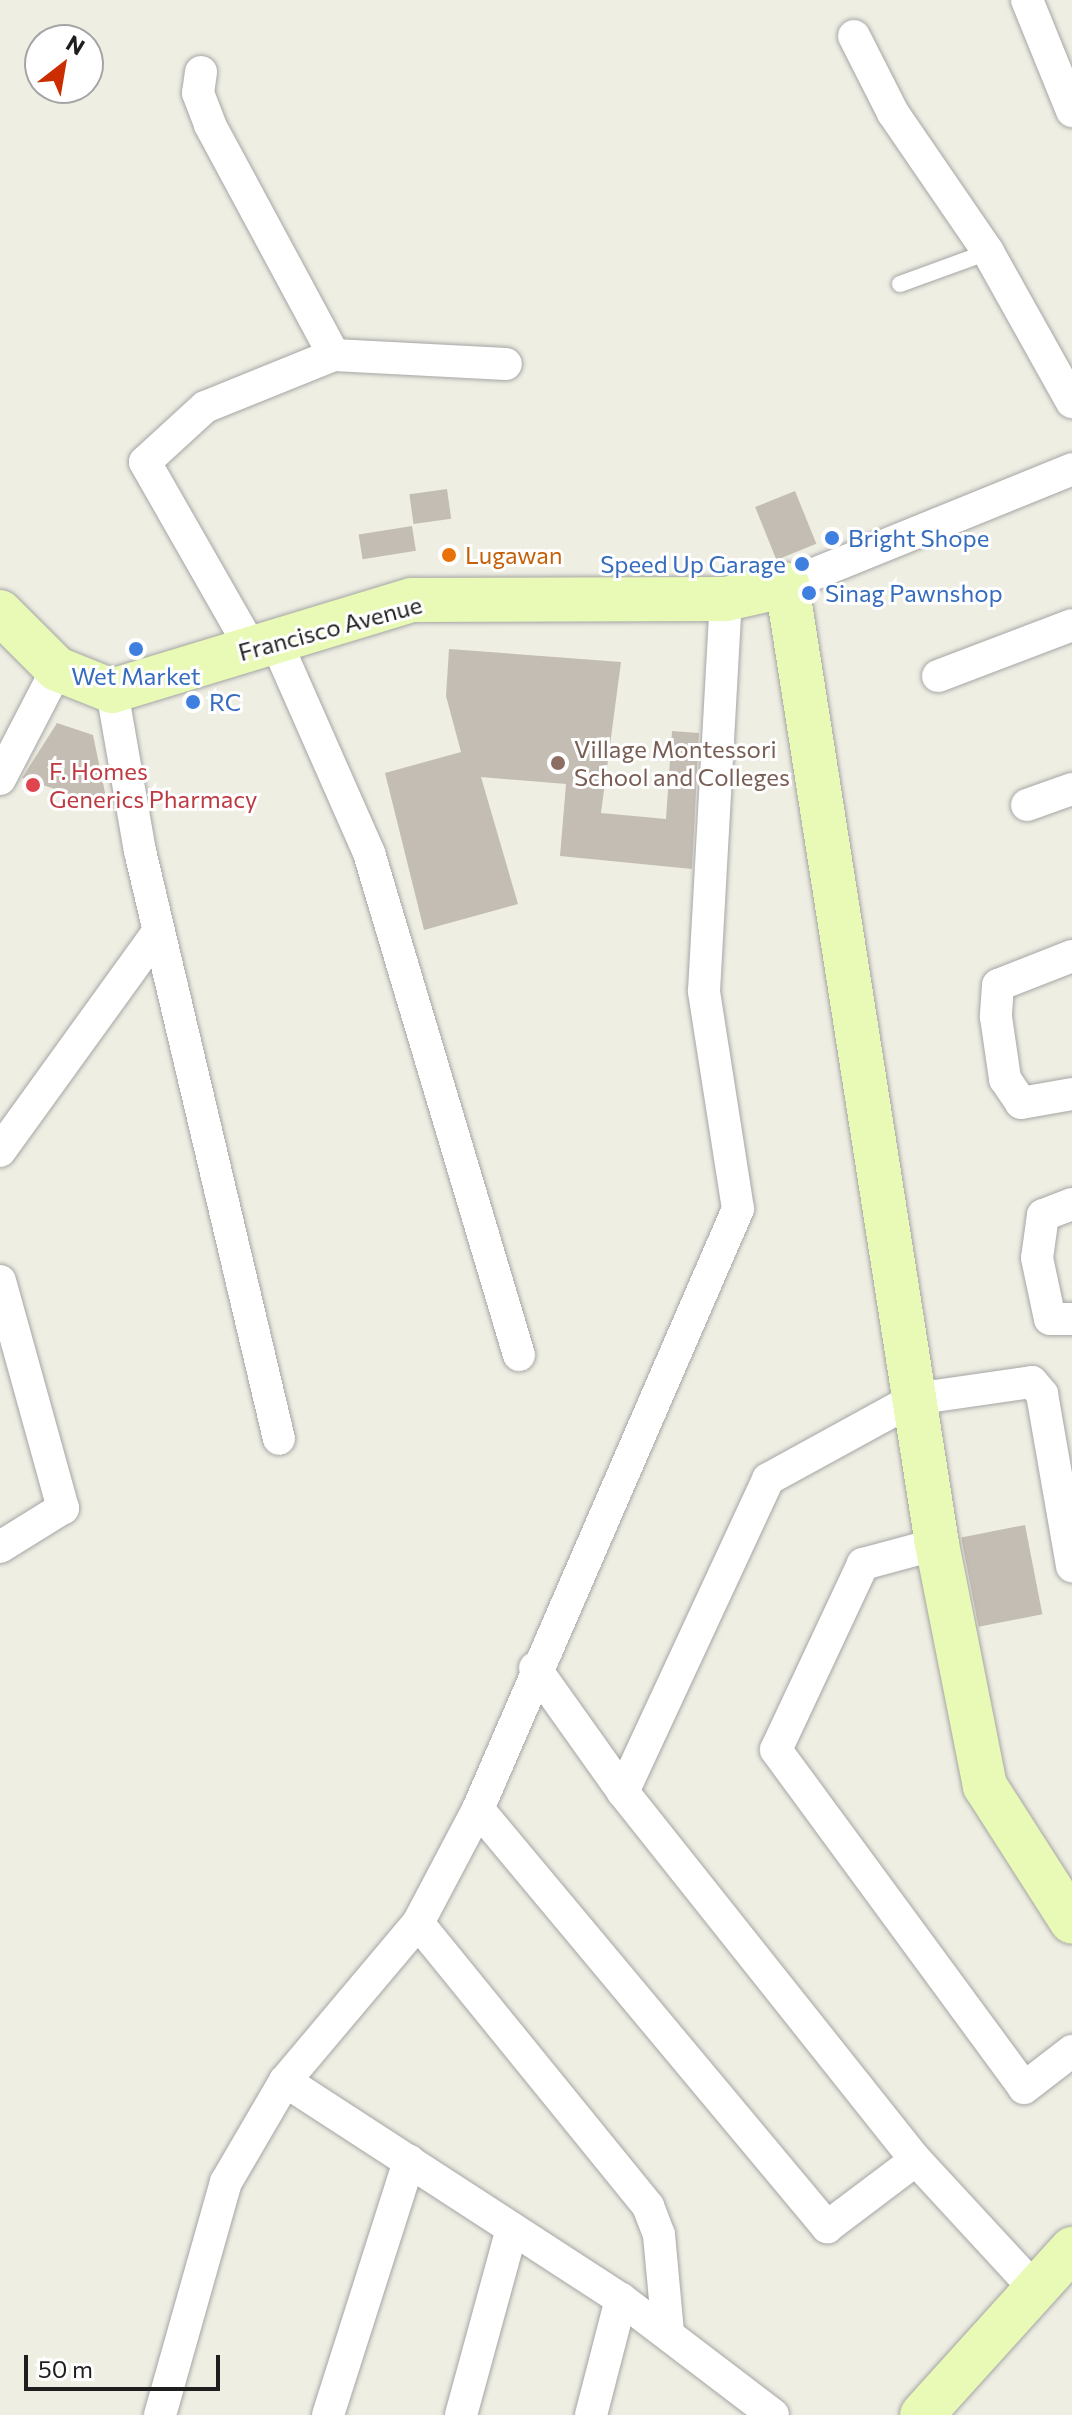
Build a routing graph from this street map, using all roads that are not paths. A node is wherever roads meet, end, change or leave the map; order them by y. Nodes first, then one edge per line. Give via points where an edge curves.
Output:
1 (1027, 0) edge
2 (854, 36) dead end
3 (201, 72) dead end
4 (1072, 111) edge
5 (988, 252) junction
6 (900, 284) dead end
7 (334, 355) junction
8 (506, 364) dead end
9 (1072, 402) edge
10 (1072, 469) edge
11 (787, 585) junction
12 (726, 599) junction
13 (4, 623) edge
14 (1072, 625) edge
15 (264, 645) junction
16 (57, 669) junction
17 (938, 676) dead end
18 (112, 691) junction
19 (0, 779) edge
20 (1072, 789) edge
21 (1027, 805) dead end
22 (158, 932) junction
23 (1072, 956) edge
24 (1072, 1094) edge
25 (0, 1151) edge
26 (1072, 1204) edge
27 (0, 1281) edge
28 (1072, 1319) edge
29 (519, 1355) dead end
30 (914, 1399) junction
31 (1072, 1437) edge
32 (279, 1439) dead end
33 (1072, 1452) edge
34 (937, 1544) junction
35 (0, 1547) edge
36 (1072, 1566) edge
37 (535, 1668) junction
38 (623, 1792) junction
39 (478, 1809) junction
40 (1072, 1922) edge
41 (418, 1923) junction
42 (1072, 2051) edge
43 (285, 2081) junction
44 (916, 2160) junction
45 (409, 2161) junction
46 (512, 2229) junction
47 (1072, 2249) edge
48 (1035, 2289) junction
49 (621, 2299) junction
50 (668, 2332) junction
51 (160, 2415) edge
52 (328, 2415) edge
53 (461, 2415) edge
54 (591, 2415) edge
55 (773, 2415) edge
56 (922, 2415) edge

1 - 4 street
2 - 5 street via 893,113
3 - 7 street via 198,93 210,125
5 - 6 lane
5 - 9 street
7 - 8 street
7 - 15 street via 205,407 145,462
10 - 11 street
11 - 12 street, Francisco Avenue
11 - 30 street
12 - 15 street, Francisco Avenue via 412,600
12 - 37 street via 704,991 738,1209
13 - 16 street
14 - 17 street
15 - 18 street, Francisco Avenue
15 - 29 street via 369,853
16 - 18 street
16 - 19 street
18 - 22 street
20 - 21 street
22 - 25 street
22 - 32 street
23 - 24 street via 998,985 996,1017 1005,1079 1021,1103
26 - 28 street via 1043,1215 1037,1258 1050,1319
27 - 35 street via 63,1508
30 - 34 street
30 - 36 street via 1032,1382 1042,1394
30 - 38 street via 768,1479
31 - 33 street
34 - 40 street via 985,1786
34 - 42 street via 863,1564 776,1750 1024,2088
37 - 38 street
37 - 39 street
38 - 44 street
39 - 41 street
39 - 44 street via 827,2227
41 - 43 street
41 - 50 street via 648,2206 659,2235
43 - 45 street
43 - 51 street via 226,2182
44 - 48 street
45 - 46 street
45 - 52 street
46 - 49 street
46 - 53 street
47 - 48 street
48 - 56 street
49 - 50 street
49 - 54 street
50 - 55 street

